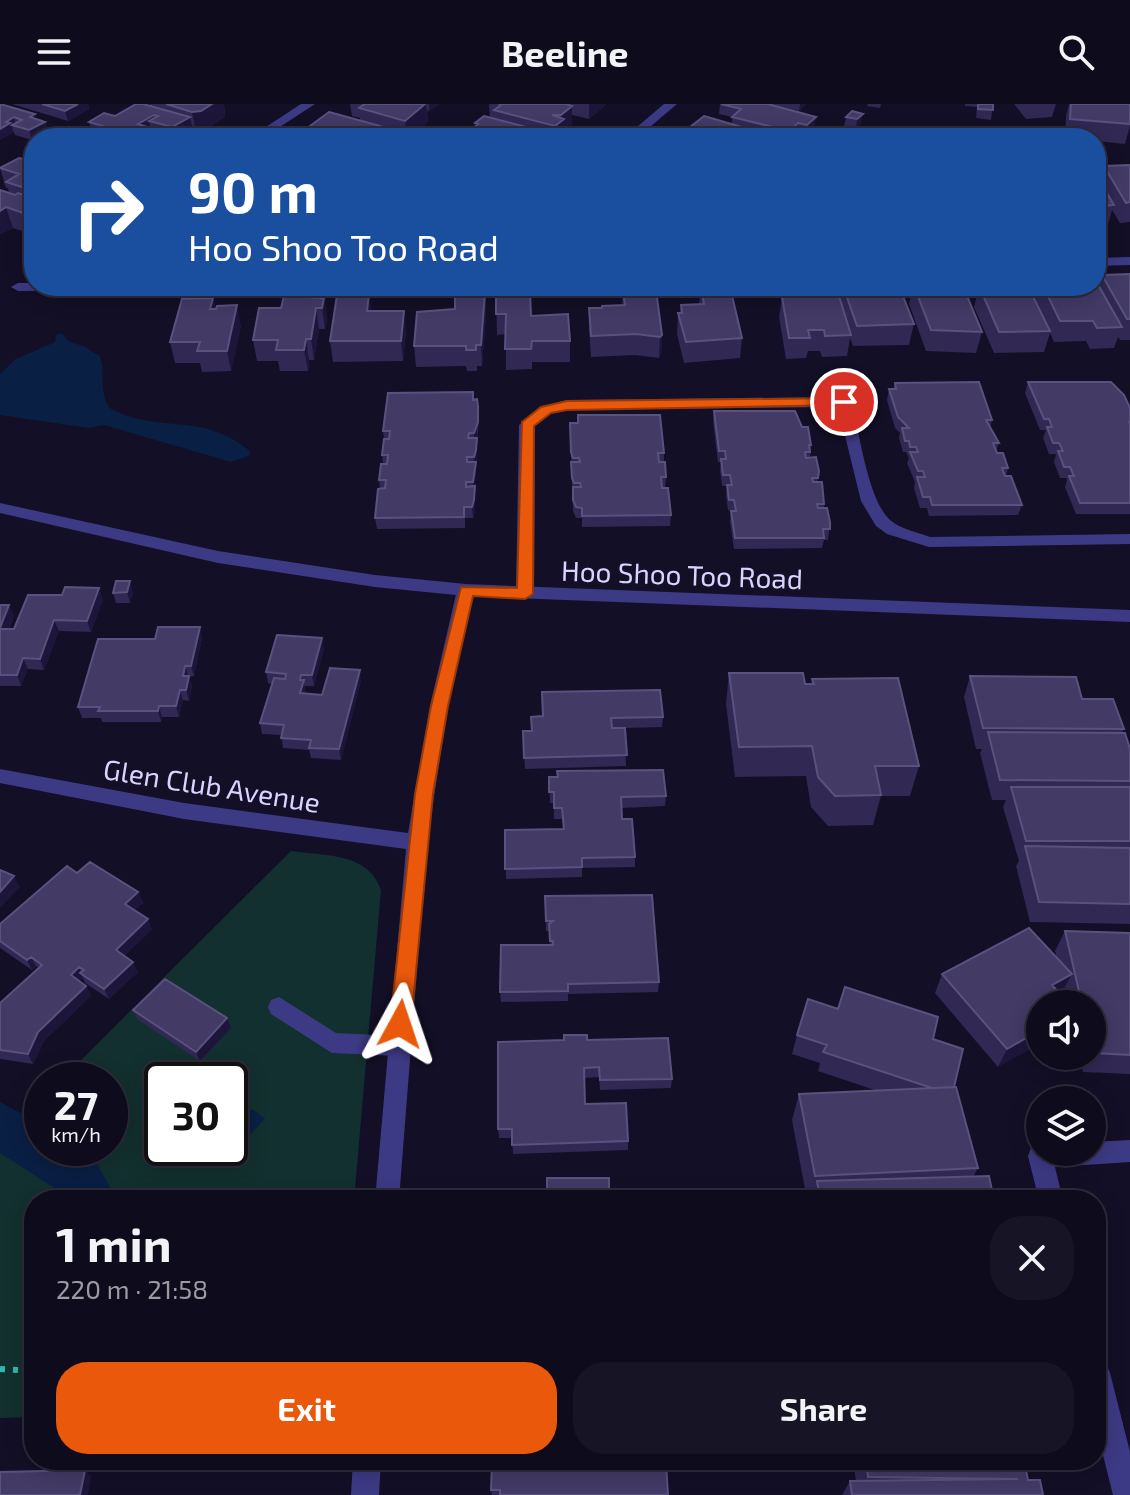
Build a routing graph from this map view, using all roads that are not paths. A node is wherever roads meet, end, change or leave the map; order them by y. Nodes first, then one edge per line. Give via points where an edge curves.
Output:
1 (309, 104) edge
2 (671, 104) edge
3 (271, 128) edge
4 (642, 128) edge
5 (1130, 261) edge
6 (1106, 262) edge
7 (24, 283) edge
8 (24, 290) edge
9 (0, 508) edge
10 (1130, 539) edge
11 (466, 590) junction
12 (525, 594) junction
13 (1129, 619) edge
14 (0, 776) edge
15 (417, 842) junction
16 (279, 1007) dead end
17 (398, 1046) junction
18 (1130, 1151) edge
19 (388, 1190) edge
20 (1048, 1190) edge
21 (1106, 1412) edge
22 (366, 1470) edge
23 (365, 1495) edge
24 (1127, 1495) edge

1 - 3 street
2 - 4 street
5 - 6 street
7 - 8 street via 13,290
9 - 11 street, Hoo Shoo Too Road via 218,557
10 - 12 street via 929,542 893,530 869,501 844,402 567,405 546,410 527,425
11 - 12 street, Hoo Shoo Too Road
11 - 15 street via 439,706
12 - 13 street, Hoo Shoo Too Road
14 - 15 street, Glen Club Avenue via 184,811
15 - 17 street
16 - 17 street via 332,1043
17 - 19 street
18 - 20 street via 1040,1156
21 - 24 street
22 - 23 street

